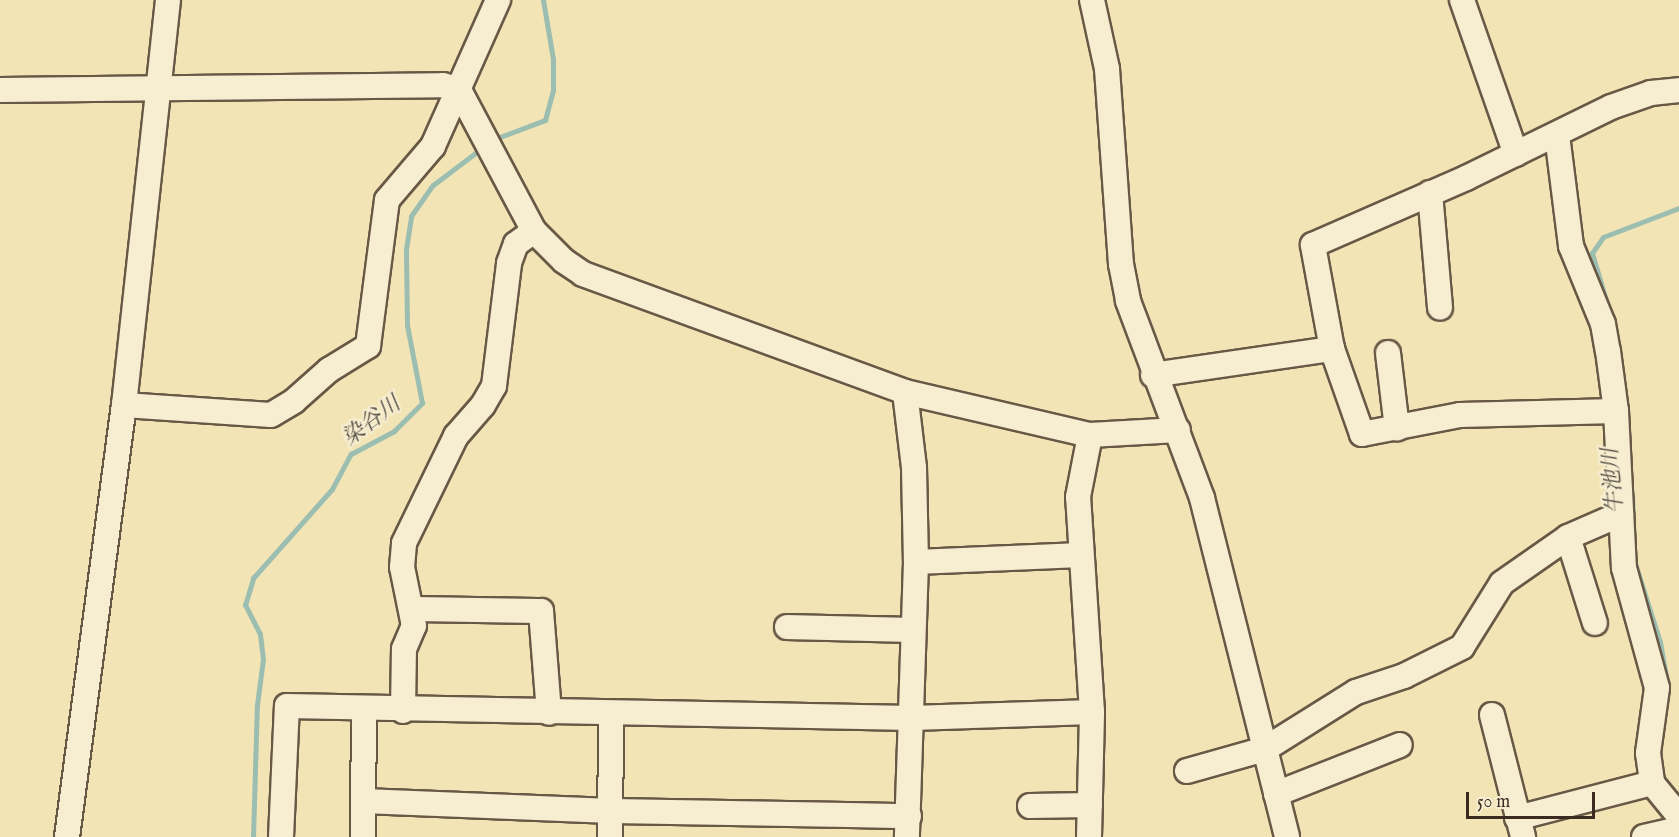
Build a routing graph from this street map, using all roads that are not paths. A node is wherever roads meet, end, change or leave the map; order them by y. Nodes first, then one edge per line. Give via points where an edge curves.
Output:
1 (168, 0) edge
2 (498, 0) edge
3 (1092, 0) edge
4 (1462, 0) edge
5 (160, 88) junction
6 (0, 90) edge
7 (459, 90) junction
8 (1679, 90) edge
9 (1557, 135) junction
10 (1516, 154) junction
11 (1430, 193) junction
12 (534, 231) junction
13 (1440, 308) dead end
14 (1332, 350) junction
15 (1388, 353) dead end
16 (1153, 375) junction
17 (905, 392) junction
18 (124, 405) junction
19 (1616, 411) junction
20 (1397, 428) junction
21 (1178, 430) junction
22 (1090, 435) junction
23 (1621, 514) junction
24 (1568, 537) junction
25 (1081, 555) junction
26 (916, 562) junction
27 (412, 609) junction
28 (1595, 623) dead end
29 (787, 627) dead end
30 (912, 630) junction
31 (364, 709) junction
32 (403, 711) junction
33 (1092, 712) junction
34 (549, 713) junction
35 (611, 713) junction
36 (1492, 715) dead end
37 (912, 718) junction
38 (1400, 745) dead end
39 (1265, 749) junction
40 (1187, 771) dead end
41 (1652, 783) junction
42 (1276, 794) junction
43 (363, 801) junction
44 (1090, 805) junction
45 (1030, 806) dead end
46 (612, 811) junction
47 (1679, 816) edge
48 (908, 826) edge
49 (1520, 827) edge
50 (1679, 829) edge
51 (67, 837) edge
52 (281, 837) edge
53 (363, 837) edge
54 (610, 837) edge
55 (1089, 837) edge
56 (1287, 837) edge
57 (1645, 837) edge

1 - 5 street
2 - 7 street
3 - 16 street via 1107,69 1121,264 1128,301
4 - 10 street
5 - 6 street
5 - 7 street via 443,85
5 - 18 street
7 - 12 street
7 - 18 street via 434,146 387,200 371,339 363,351 329,370 294,401 270,415
8 - 9 street via 1651,93 1611,107
9 - 10 street
9 - 19 street via 1565,220 1571,246 1603,324
10 - 11 street
11 - 13 street
11 - 14 street via 1313,245
12 - 17 street via 583,274
12 - 27 street via 516,244 509,263 494,386 456,436 404,543 402,567
14 - 16 street
14 - 20 street via 1362,434
15 - 20 street
16 - 21 street
17 - 22 street
17 - 26 street via 914,468
18 - 51 street
19 - 20 street via 1460,415
19 - 23 street
21 - 22 street
21 - 39 street via 1202,498
22 - 25 street via 1079,488
23 - 24 street
23 - 41 street via 1624,568 1657,688 1648,753
24 - 28 street
24 - 39 street via 1502,583 1462,647 1404,676 1356,692
25 - 26 street
25 - 33 street
26 - 30 street
27 - 32 street via 414,626 404,649
27 - 34 street via 541,611
29 - 30 street
30 - 37 street
31 - 32 street
31 - 43 street
31 - 52 street via 287,706
32 - 34 street
33 - 37 street
33 - 44 street
34 - 35 street
35 - 37 street
35 - 46 street
36 - 49 street
37 - 48 street
38 - 42 street
39 - 40 street
39 - 42 street
41 - 47 street
41 - 49 street
42 - 56 street
43 - 46 street
43 - 53 street
44 - 45 street
44 - 55 street
46 - 48 street
46 - 54 street
50 - 57 street

